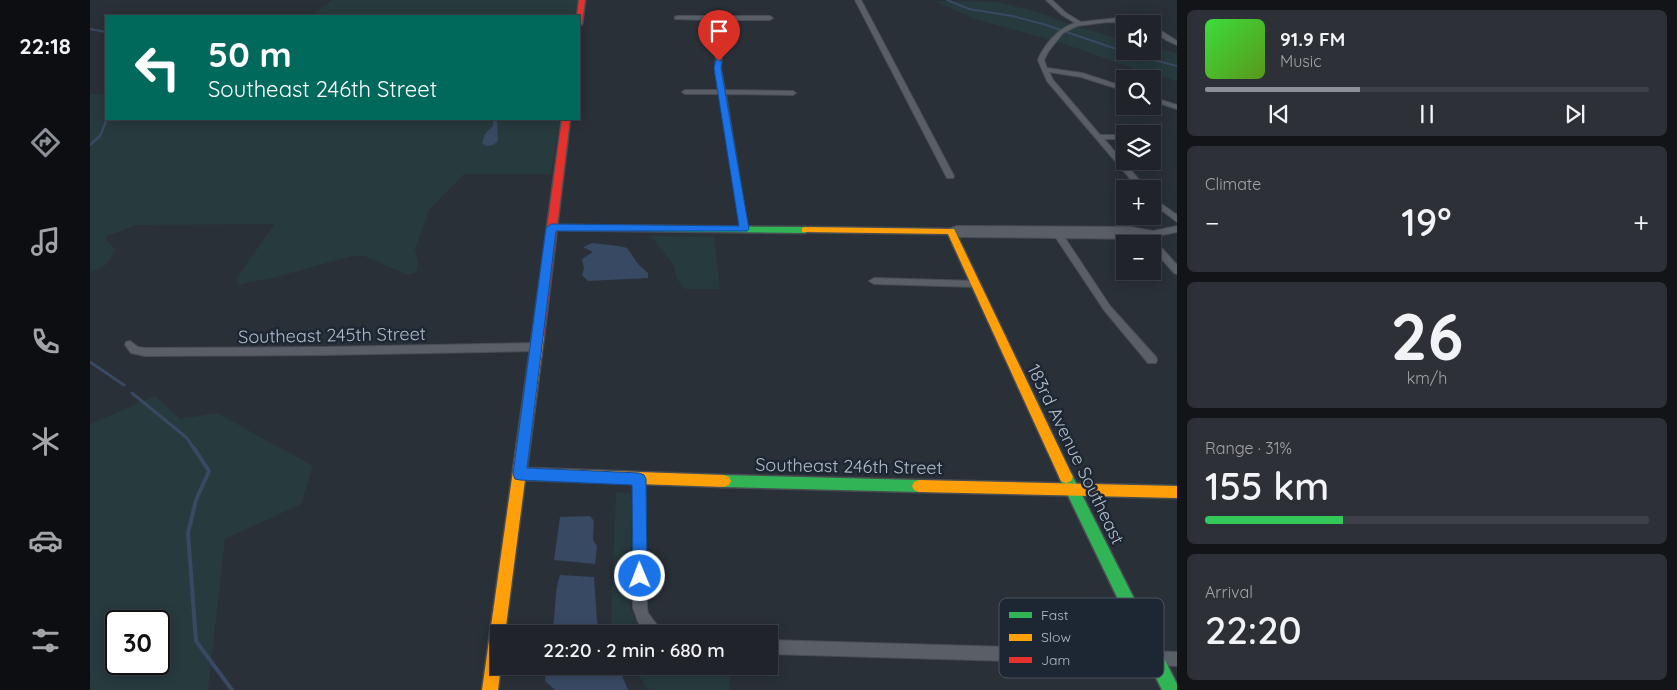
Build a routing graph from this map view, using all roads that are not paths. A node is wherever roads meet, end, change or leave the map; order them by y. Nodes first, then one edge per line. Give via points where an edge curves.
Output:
1 (582, 0) edge
2 (858, 0) edge
3 (1049, 0) edge
4 (580, 16) edge
5 (677, 18) dead end
6 (709, 18) junction
7 (770, 18) dead end
8 (1116, 21) edge
9 (1079, 23) junction
10 (1161, 34) edge
11 (1177, 43) edge
12 (1044, 69) junction
13 (1116, 86) edge
14 (685, 92) dead end
15 (722, 92) junction
16 (793, 92) dead end
17 (1161, 101) edge
18 (1177, 107) edge
19 (566, 120) edge
20 (1097, 137) junction
21 (1116, 137) edge
22 (950, 176) dead end
23 (1134, 180) edge
24 (1161, 206) edge
25 (1177, 219) edge
26 (551, 228) junction
27 (744, 229) junction
28 (1177, 229) edge
29 (951, 231) junction
30 (1057, 232) junction
31 (1145, 234) junction
32 (1177, 271) edge
33 (874, 281) dead end
34 (976, 284) junction
35 (130, 344) dead end
36 (536, 347) junction
37 (1152, 360) dead end
38 (520, 474) junction
39 (639, 479) junction
40 (1072, 489) junction
41 (1177, 492) edge
42 (1126, 598) edge
43 (649, 625) edge
44 (778, 647) edge
45 (999, 654) edge
46 (1164, 659) edge
47 (1177, 659) edge
48 (1164, 676) edge
49 (490, 690) edge
50 (1171, 690) edge

1 - 4 street
2 - 22 street
3 - 9 street
5 - 6 street
6 - 7 street
6 - 15 street via 716,40
8 - 9 street
9 - 12 street via 1062,31 1044,52
10 - 11 street
12 - 13 street via 1082,75
12 - 20 street via 1050,81
14 - 15 street
15 - 16 street
15 - 27 street
17 - 18 street
19 - 26 street
20 - 21 street
20 - 23 street
24 - 25 street
26 - 27 street
26 - 36 street
27 - 29 street
28 - 31 street
29 - 30 street
29 - 34 street, 183rd Avenue Southeast
30 - 31 street via 1131,230
30 - 37 street via 1107,308
31 - 32 street
33 - 34 street
34 - 40 street, 183rd Avenue Southeast
35 - 36 street, Southeast 245th Street via 135,350 145,352
36 - 38 street
38 - 39 street, Southeast 246th Street
38 - 49 street
39 - 40 street, Southeast 246th Street
39 - 43 street via 640,608
40 - 41 street, Southeast 246th Street
40 - 42 street, 183rd Avenue Southeast
44 - 45 street
46 - 47 street
48 - 50 street, 183rd Avenue Southeast

